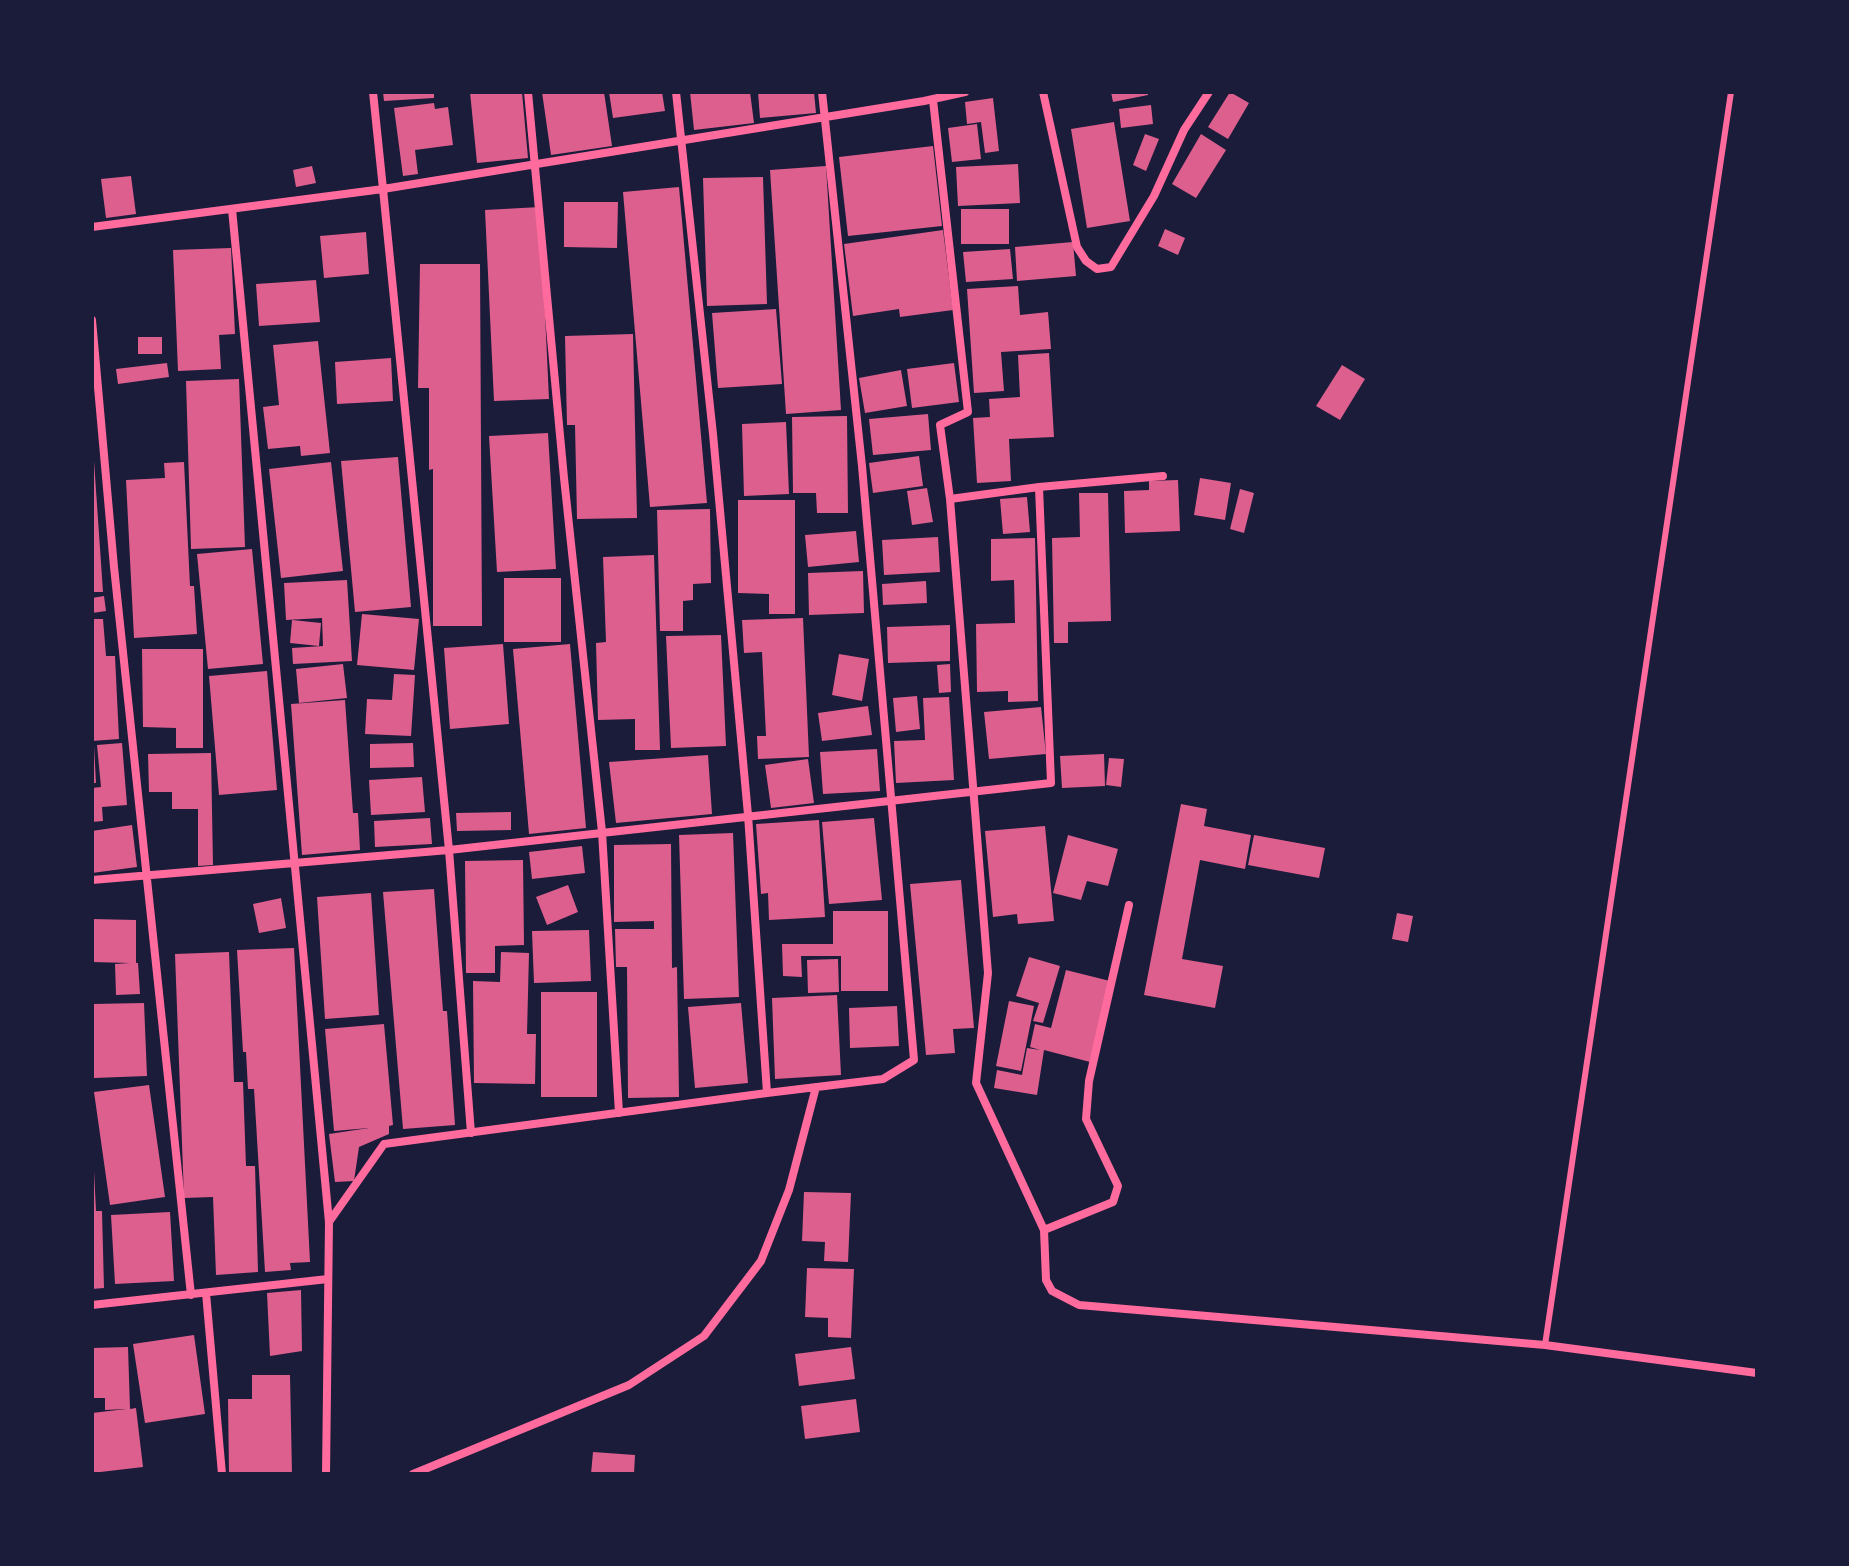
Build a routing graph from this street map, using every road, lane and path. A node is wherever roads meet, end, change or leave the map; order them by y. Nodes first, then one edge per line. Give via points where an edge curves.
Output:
1 (373, 92) edge
2 (528, 92) edge
3 (676, 92) edge
4 (822, 92) edge
5 (965, 92) edge
6 (1043, 92) edge
7 (1209, 92) edge
8 (1731, 92) edge
9 (933, 100) junction
10 (825, 117) junction
11 (680, 141) junction
12 (535, 164) junction
13 (383, 189) junction
14 (232, 209) junction
15 (92, 227) edge
16 (92, 320) edge
17 (1163, 476) dead end
18 (1039, 487) junction
19 (950, 499) junction
20 (974, 792) junction
21 (891, 800) junction
22 (748, 815) junction
23 (602, 832) junction
24 (449, 850) junction
25 (294, 862) junction
26 (148, 875) junction
27 (92, 880) edge
28 (1129, 905) dead end
29 (816, 1087) junction
30 (767, 1093) junction
31 (619, 1113) junction
32 (471, 1133) junction
33 (329, 1222) junction
34 (1044, 1230) junction
35 (328, 1279) junction
36 (206, 1293) junction
37 (191, 1295) junction
38 (92, 1305) edge
39 (1545, 1345) junction
40 (1757, 1373) edge
41 (222, 1474) edge
42 (326, 1474) edge
43 (413, 1474) edge

1 - 13 street
2 - 12 street
3 - 11 street
4 - 10 street
5 - 9 street
6 - 7 street via 1077,247 1097,269 1111,267
8 - 39 lane
9 - 10 street
9 - 19 street via 968,412 940,425
10 - 11 street
10 - 21 street
11 - 12 street
11 - 22 street
12 - 13 street
12 - 23 street
13 - 14 street
13 - 24 street
14 - 15 street
14 - 25 street
16 - 26 street
17 - 18 street
18 - 19 street
18 - 20 street via 1051,783
19 - 20 street
20 - 21 street
20 - 34 street via 988,973 976,1083
21 - 22 street
21 - 29 street via 914,1060 883,1079
22 - 23 street
22 - 30 street
23 - 24 street
23 - 31 street
24 - 25 street
24 - 32 street
25 - 26 street
25 - 33 street
26 - 27 street
26 - 37 street
28 - 34 street via 1089,1081 1086,1119 1118,1186 1113,1202
29 - 30 street
29 - 43 street via 789,1190 761,1261 704,1336 629,1385
30 - 31 street
31 - 32 street
32 - 33 street via 384,1144
33 - 35 street
34 - 39 street via 1046,1280 1052,1291 1079,1305
35 - 36 street
35 - 42 street
36 - 37 street
36 - 41 street
37 - 38 street
39 - 40 street

